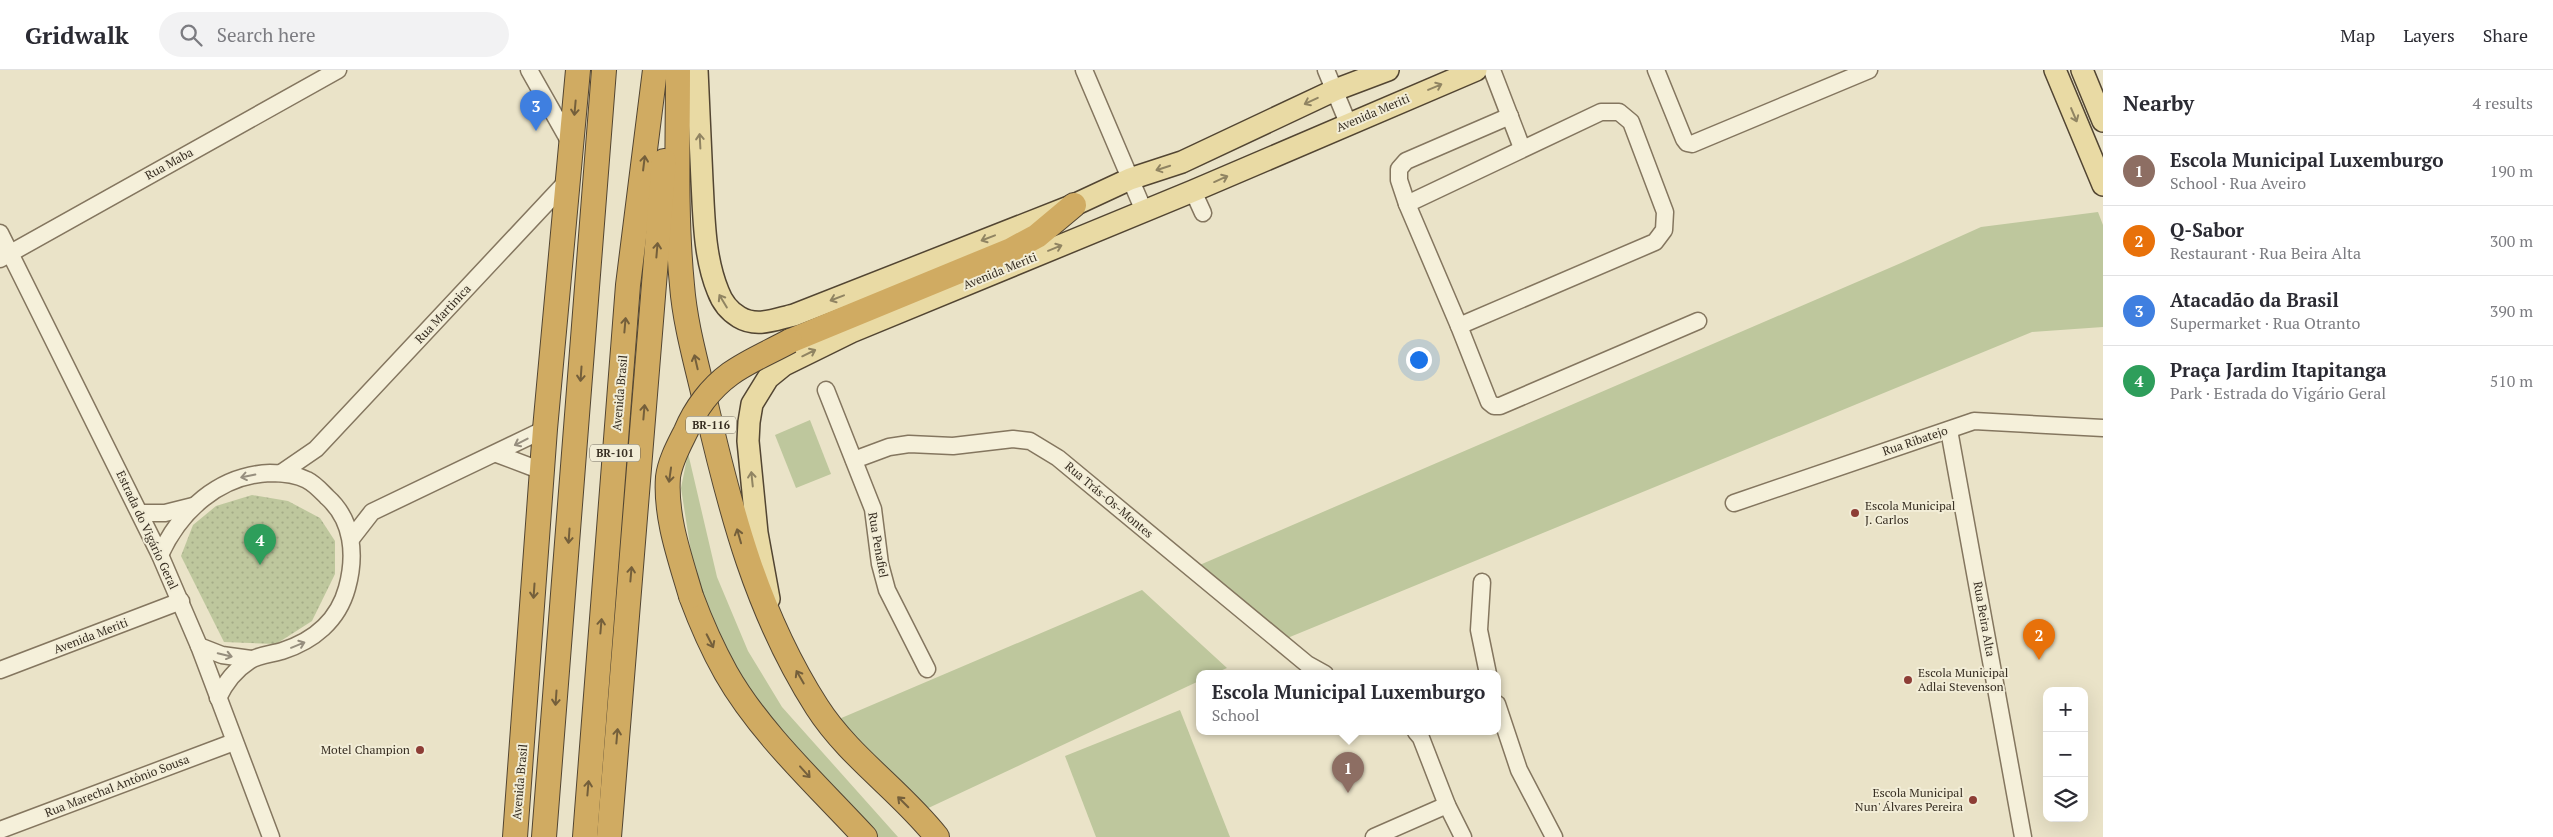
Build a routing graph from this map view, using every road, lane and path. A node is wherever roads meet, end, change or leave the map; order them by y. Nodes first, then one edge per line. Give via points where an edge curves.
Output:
1 (338, 70) edge
2 (528, 70) edge
3 (578, 70) edge
4 (604, 70) edge
5 (655, 70) edge
6 (672, 70) edge
7 (678, 70) edge
8 (697, 70) edge
9 (1084, 70) edge
10 (1326, 70) edge
11 (1388, 70) edge
12 (1476, 70) edge
13 (1492, 70) edge
14 (1656, 70) edge
15 (1869, 70) edge
16 (2055, 70) edge
17 (2082, 70) edge
18 (1334, 90) junction
19 (602, 99) junction
20 (1510, 116) junction
21 (2103, 121) edge
22 (1348, 123) junction
23 (572, 146) junction
24 (1522, 148) junction
25 (569, 178) junction
26 (1130, 179) junction
27 (2103, 185) edge
28 (1193, 191) junction
29 (1407, 204) junction
30 (1074, 205) junction
31 (1144, 211) junction
32 (1203, 213) dead end
33 (0, 233) edge
34 (5, 256) edge
35 (1698, 321) dead end
36 (1459, 326) junction
37 (826, 390) dead end
38 (548, 403) junction
39 (2103, 428) edge
40 (545, 429) junction
41 (1949, 430) junction
42 (316, 450) junction
43 (497, 454) junction
44 (854, 460) junction
45 (542, 471) junction
46 (281, 473) junction
47 (309, 480) junction
48 (1734, 504) dead end
49 (195, 505) junction
50 (338, 508) junction
51 (372, 512) junction
52 (142, 514) junction
53 (351, 539) junction
54 (160, 555) junction
55 (1482, 582) dead end
56 (181, 601) junction
57 (774, 631) junction
58 (199, 646) junction
59 (251, 659) junction
60 (927, 669) dead end
61 (0, 670) edge
62 (1318, 670) edge
63 (1487, 670) edge
64 (218, 698) junction
65 (1501, 715) edge
66 (1418, 735) edge
67 (234, 742) junction
68 (1447, 805) junction
69 (0, 830) edge
70 (271, 837) edge
71 (515, 837) edge
72 (544, 837) edge
73 (584, 837) edge
74 (609, 837) edge
75 (865, 837) edge
76 (937, 837) edge
77 (1374, 837) edge
78 (1463, 837) edge
79 (1554, 837) edge
80 (2023, 837) edge

1 - 34 street, Rua Maba
2 - 23 street
3 -> 23 highway, Avenida Brasil
4 - 19 highway, BR-101
73 -> 5 highway, Avenida Brasil / BR-101 via 628,285
74 -> 6 highway, Avenida Brasil / BR-101
57 -> 7 highway, BR-116 via 744,553 726,490 682,286
30 -> 8 main road via 794,314 764,323 752,323 727,307 718,291 708,254
9 - 26 street
10 - 18 street
11 - 18 main road
22 -> 12 main road, Avenida Meriti
13 - 20 street
14 - 15 street via 1684,138 1692,144
16 -> 27 main road
17 - 21 main road
18 - 22 street
18 -> 26 main road via 1182,162
19 - 38 highway, BR-101 via 590,156 566,327
19 -> 72 highway, BR-101
20 - 24 street
20 - 29 street via 1406,161 1399,168 1399,180
28 -> 22 main road, Avenida Meriti
23 - 25 highway, Avenida Brasil
24 - 29 street
24 - 36 street via 1601,112 1619,112 1631,122 1665,212 1664,230 1654,242
25 - 38 highway, Avenida Brasil
25 - 42 street, Rua Martinica
26 - 30 main road
26 - 31 street
28 - 31 main road, Avenida Meriti
28 - 32 street
29 - 36 street
30 -> 75 highway, bridge via 1037,236 1010,250 790,341 744,365 714,388 691,418 674,457 668,476 669,507 691,596 705,632 727,674 758,720
57 -> 31 main road, Avenida Meriti via 757,533 748,441 752,404 768,378 784,365 851,332
33 - 34 street, Estrada do Vigário Geral
34 - 52 street, Estrada do Vigário Geral
35 - 36 street via 1494,406 1489,402
37 - 44 street, Rua Penafiel
38 - 40 highway, Avenida Brasil / BR-101
39 - 41 street, Rua Ribatejo via 1974,421
40 -> 43 street
40 - 45 highway, Avenida Brasil / BR-101
41 - 48 street, Rua Ribatejo
41 - 80 street, Rua Beira Alta
42 - 46 street, Rua Martinica
42 - 47 street, Rua Martinica
43 - 45 street
43 - 51 street
44 - 60 street, Rua Penafiel via 872,509 887,590
44 - 62 street, Rua Trás-Os-Montes via 889,447 909,444 953,446 1013,439 1030,441 1058,458
45 -> 71 highway, Avenida Brasil / BR-101
46 - 47 street
46 -> 49 street via 242,477 221,486
47 - 50 street
49 - 52 street via 165,513
49 - 54 street via 179,522
50 - 51 street
50 - 53 street
51 - 53 street
52 - 54 street, Estrada do Vigário Geral
59 -> 53 street via 305,642 325,627 347,588
54 - 56 street, Estrada do Vigário Geral
55 - 63 street via 1479,630
56 - 58 street, Estrada do Vigário Geral
56 - 61 street, Avenida Meriti
76 -> 57 highway, BR-116 via 857,756 818,709
58 -> 59 street
58 - 64 street, Estrada do Vigário Geral
59 - 64 street via 231,677
64 - 67 street, Estrada do Vigário Geral
65 - 79 street via 1520,770
66 - 68 street
67 - 69 street, Rua Marechal Antônio Sousa
67 - 70 street, Estrada do Vigário Geral
68 - 77 street
68 - 78 street

